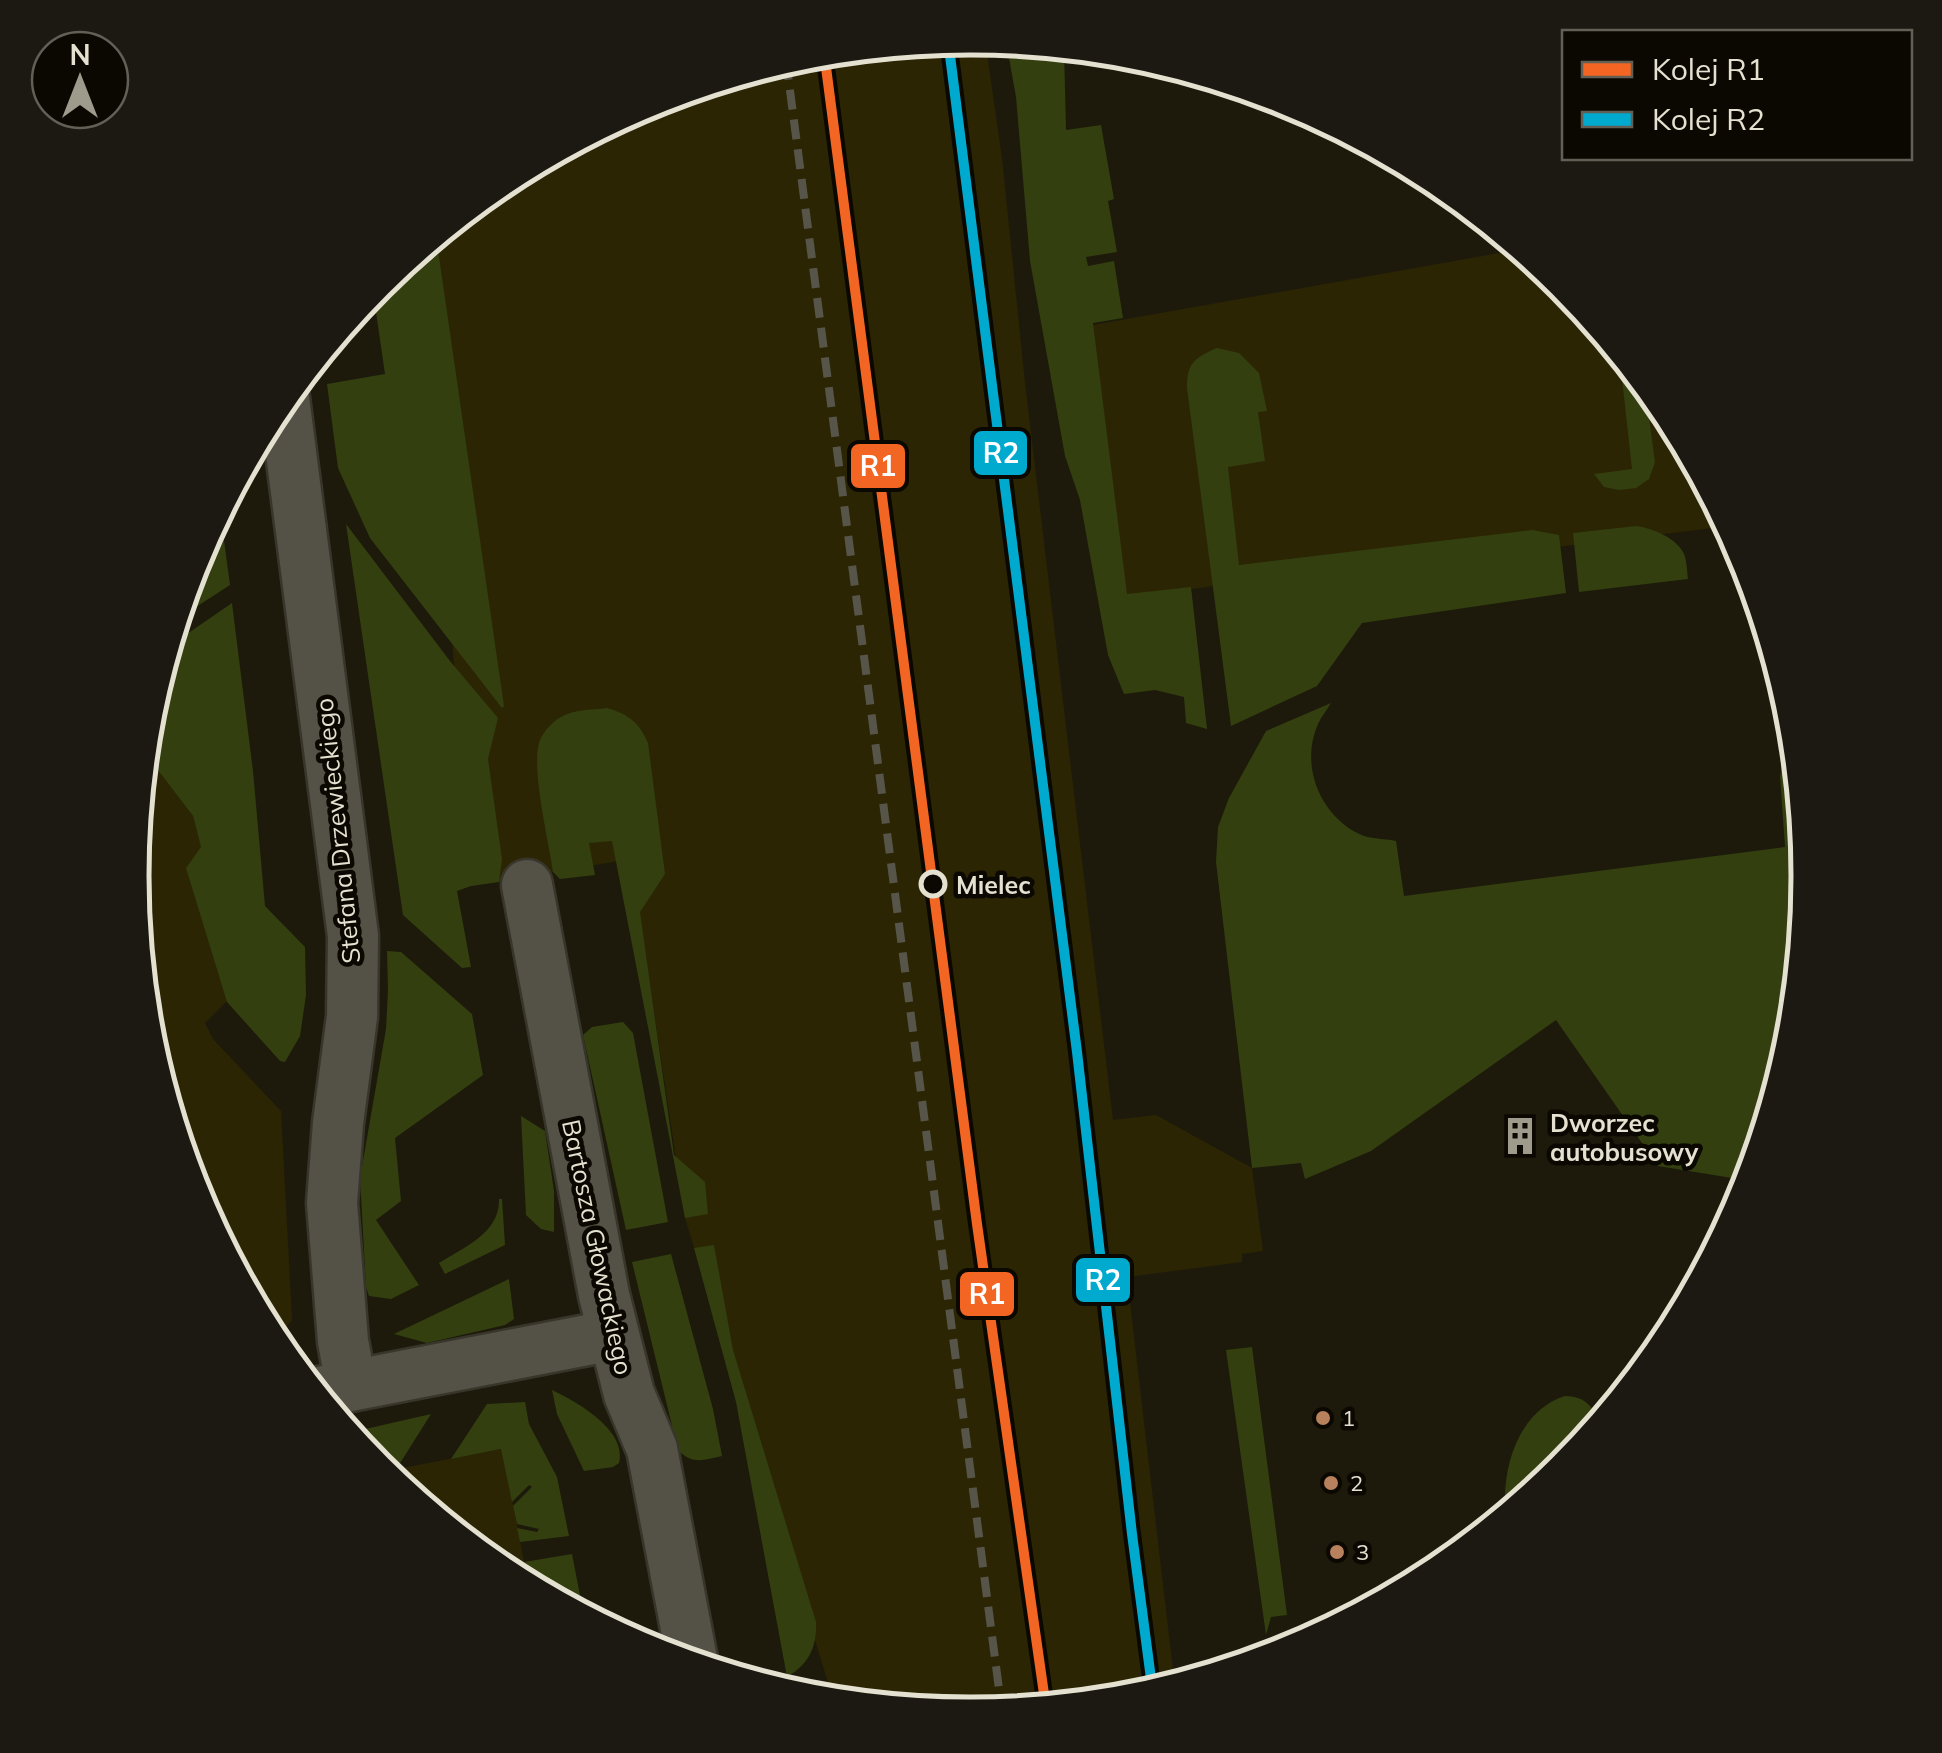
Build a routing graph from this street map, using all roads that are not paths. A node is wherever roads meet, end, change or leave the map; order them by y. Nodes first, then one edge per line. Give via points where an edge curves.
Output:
1 (287, 422) edge
2 (527, 885) dead end
3 (613, 1335) junction
4 (333, 1389) edge
5 (689, 1647) edge

1 - 4 street, Stefana Drzewieckiego via 352,936 352,1016 332,1203 343,1342
2 - 3 street, Bartosza Głowackiego
3 - 4 street, Stefana Drzewieckiego
3 - 5 street, Bartosza Głowackiego via 652,1449

